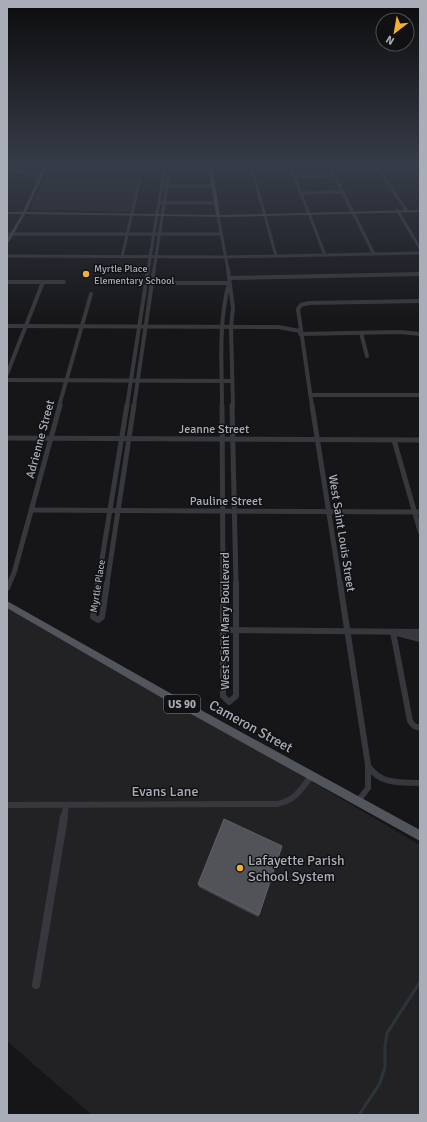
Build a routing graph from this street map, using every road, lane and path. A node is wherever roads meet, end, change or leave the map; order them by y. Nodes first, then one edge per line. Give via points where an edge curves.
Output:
1 (21, 217) edge
2 (131, 217) edge
3 (159, 217) edge
4 (218, 217) edge
5 (266, 217) edge
6 (311, 217) edge
7 (356, 217) edge
8 (401, 217) edge
9 (9, 234) edge
10 (127, 234) junction
11 (157, 234) junction
12 (221, 234) junction
13 (7, 242) edge
14 (420, 248) edge
15 (420, 253) edge
16 (374, 254) junction
17 (325, 255) junction
18 (7, 256) edge
19 (276, 256) junction
20 (122, 257) junction
21 (153, 257) junction
22 (224, 257) junction
23 (420, 274) edge
24 (229, 280) junction
25 (7, 282) edge
26 (43, 282) junction
27 (64, 282) dead end
28 (146, 283) junction
29 (152, 283) junction
30 (91, 294) dead end
31 (420, 300) edge
32 (7, 326) edge
33 (26, 326) junction
34 (82, 326) junction
35 (140, 326) junction
36 (146, 326) junction
37 (222, 327) junction
38 (231, 327) junction
39 (300, 332) junction
40 (361, 333) junction
41 (420, 334) edge
42 (367, 356) dead end
43 (7, 374) edge
44 (7, 380) edge
45 (66, 380) junction
46 (130, 380) junction
47 (137, 380) junction
48 (221, 381) junction
49 (232, 381) junction
50 (310, 395) junction
51 (420, 395) edge
52 (7, 438) edge
53 (51, 438) junction
54 (122, 438) junction
55 (130, 438) junction
56 (223, 439) junction
57 (234, 439) junction
58 (317, 439) junction
59 (394, 440) junction
60 (420, 440) edge
61 (31, 510) junction
62 (110, 511) junction
63 (118, 511) junction
64 (222, 511) junction
65 (234, 512) junction
66 (328, 512) junction
67 (418, 512) edge
68 (420, 531) edge
69 (7, 588) edge
70 (7, 604) edge
71 (222, 630) junction
72 (237, 630) junction
73 (347, 630) junction
74 (393, 632) junction
75 (420, 632) edge
76 (420, 639) edge
77 (420, 728) edge
78 (368, 765) junction
79 (311, 776) junction
80 (420, 783) edge
81 (358, 801) junction
82 (7, 805) edge
83 (66, 805) junction
84 (420, 836) edge
85 (36, 985) dead end

1 - 9 main road
2 - 10 street
3 - 11 street, Myrtle Place
4 - 12 street, West Saint Mary Boulevard
5 - 19 street
6 - 17 street
7 - 16 street
8 - 14 street
9 - 10 street
9 - 13 main road
10 - 11 street
10 - 20 street
11 - 12 street
11 - 21 street, Myrtle Place
12 - 22 street, West Saint Mary Boulevard
15 - 16 street
16 - 17 street
17 - 19 street
18 - 20 street
19 - 22 street
20 - 21 street
21 - 22 street
21 - 28 street, Myrtle Place
21 - 29 street, Myrtle Place
22 - 24 street, West Saint Mary Boulevard
23 - 24 street
24 - 29 street
24 - 37 street, West Saint Mary Boulevard
24 - 38 street, West Saint Mary Boulevard via 232,293
25 - 26 street
26 - 27 street
26 - 33 street
28 - 29 street
28 - 35 street, Myrtle Place
29 - 36 street, Myrtle Place
30 - 34 street, Adrienne Street
31 - 39 street, West Saint Louis Street via 301,305 297,312
32 - 33 street
33 - 34 street
33 - 43 street
34 - 35 street
34 - 45 street, Adrienne Street
35 - 36 street
35 - 46 street, Myrtle Place
36 - 37 street
36 - 47 street, Myrtle Place
37 - 38 street
37 - 48 street, West Saint Mary Boulevard
38 - 39 street via 278,327
38 - 49 street, West Saint Mary Boulevard
39 - 40 street
39 - 50 street, West Saint Louis Street
40 - 41 street
40 - 42 street
44 - 45 street
45 - 46 street
45 - 53 street, Adrienne Street
46 - 47 street
46 - 54 street, Myrtle Place
47 - 48 street
47 - 55 street, Myrtle Place
48 - 49 street
48 - 56 street, West Saint Mary Boulevard
49 - 57 street, West Saint Mary Boulevard
50 - 51 street
50 - 58 street, West Saint Louis Street
52 - 53 street, Jeanne Street
53 - 54 street, Jeanne Street
53 - 61 street, Adrienne Street
54 - 55 street, Jeanne Street
54 - 62 street, Myrtle Place
55 - 56 street, Jeanne Street
55 - 63 street, Myrtle Place
56 - 57 street, Jeanne Street
56 - 64 street, West Saint Mary Boulevard
57 - 58 street, Jeanne Street
57 - 65 street, West Saint Mary Boulevard
58 - 59 street, Jeanne Street
58 - 66 street, West Saint Louis Street
59 - 60 street, Jeanne Street
59 - 67 street
61 - 62 street, Pauline Street
61 - 69 street, Adrienne Street via 14,573
62 - 63 street, Pauline Street
62 - 63 street, Myrtle Place via 93,617 98,620 102,617
63 - 64 street, Pauline Street
64 - 65 street, Pauline Street
64 - 71 street, West Saint Mary Boulevard
65 - 66 street, Pauline Street
65 - 72 street, West Saint Mary Boulevard
66 - 67 street, Pauline Street
66 - 73 street, West Saint Louis Street
67 - 68 street
70 - 79 main road, Cameron Street / US 90
71 - 72 street
71 - 72 street, West Saint Mary Boulevard via 223,696 229,702 236,696
72 - 73 street
73 - 74 street
73 - 78 street, West Saint Louis Street
74 - 75 street
74 - 76 street
74 - 77 street via 410,721
78 - 80 street via 372,773 383,781
78 - 81 street, West Saint Louis Street via 368,788
79 - 81 main road, Cameron Street / US 90
79 - 83 street, Evans Lane via 296,797 284,803
81 - 84 main road, Cameron Street / US 90
82 - 83 street, Evans Lane
83 - 85 street

